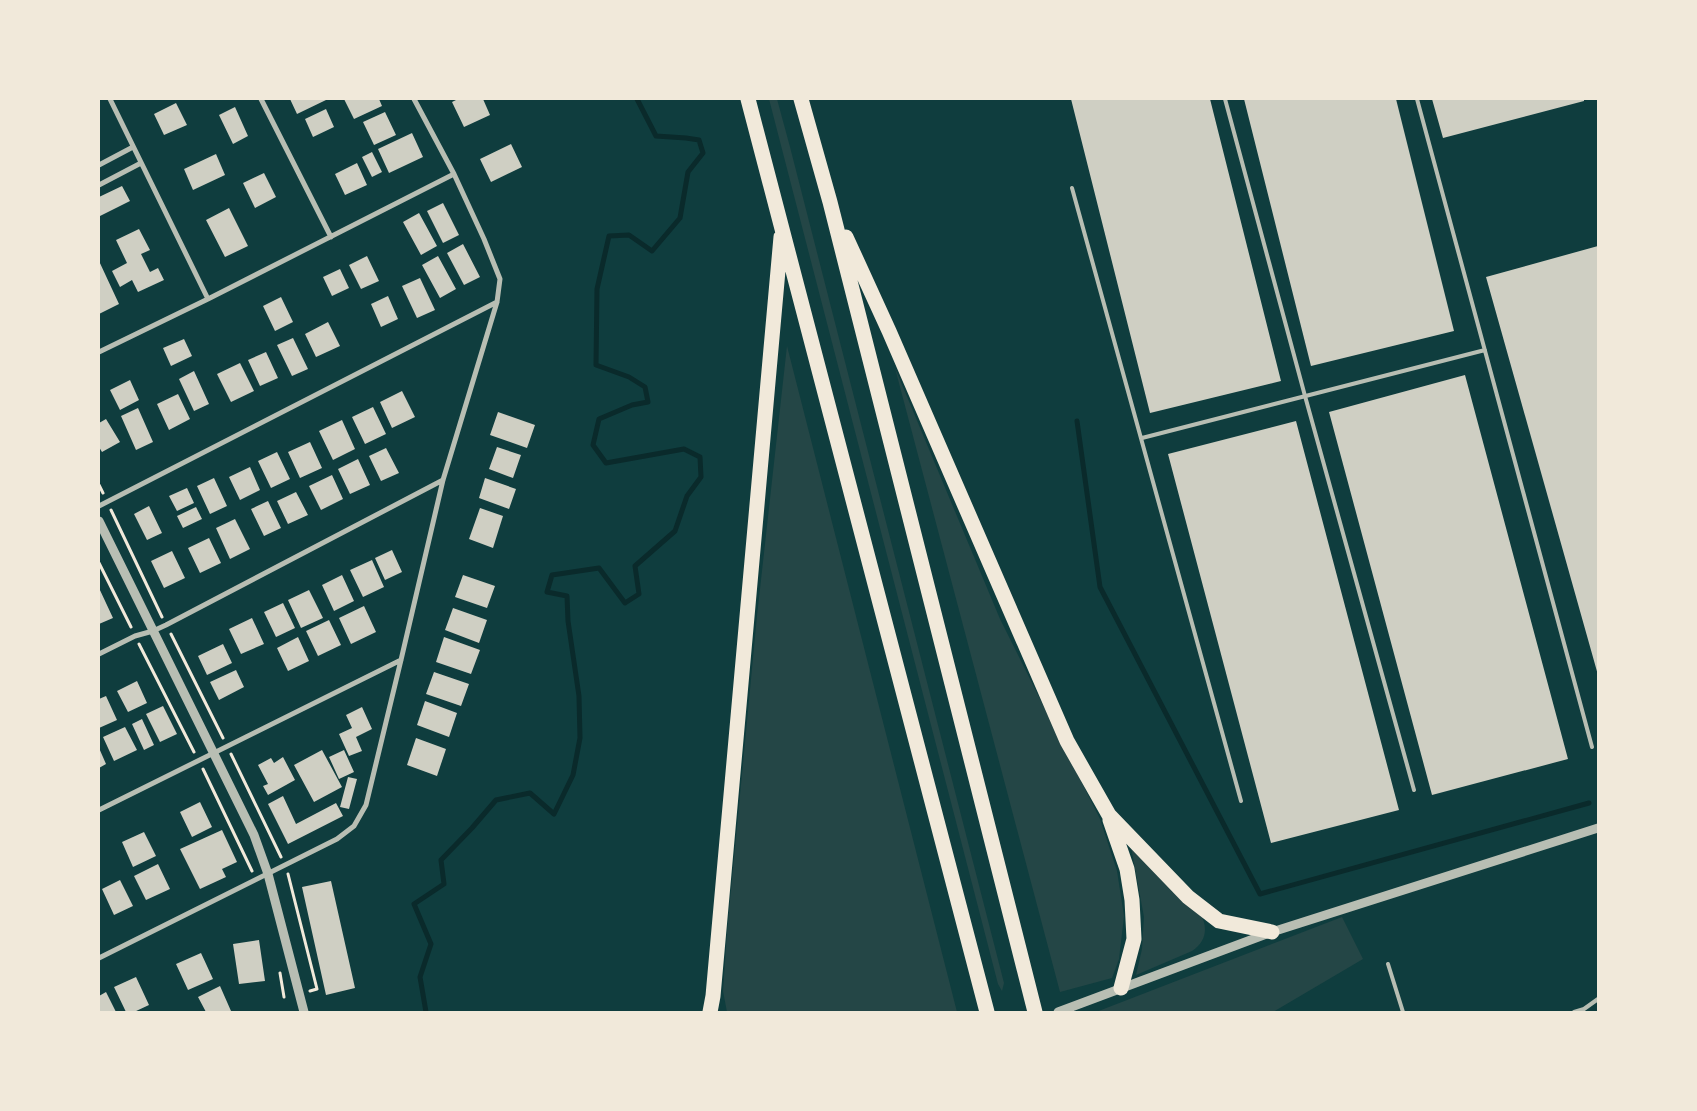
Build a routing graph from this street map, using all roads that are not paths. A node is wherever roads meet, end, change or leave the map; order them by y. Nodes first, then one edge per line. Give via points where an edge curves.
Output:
1 (110, 99) edge
2 (261, 99) edge
3 (414, 99) edge
4 (748, 99) edge
5 (801, 99) edge
6 (1226, 99) edge
7 (1417, 99) edge
8 (133, 147) junction
9 (141, 163) junction
10 (99, 165) edge
11 (454, 174) junction
12 (99, 185) edge
13 (1072, 188) dead end
14 (830, 202) junction
15 (782, 226) junction
16 (331, 237) junction
17 (208, 298) junction
18 (496, 302) junction
19 (1485, 350) junction
20 (99, 352) edge
21 (1305, 396) junction
22 (1142, 438) junction
23 (443, 480) junction
24 (99, 506) edge
25 (99, 521) edge
26 (153, 631) junction
27 (99, 654) edge
28 (402, 660) junction
29 (1592, 747) dead end
30 (213, 754) junction
31 (1414, 790) dead end
32 (1241, 802) dead end
33 (99, 810) edge
34 (1109, 815) junction
35 (1598, 828) edge
36 (268, 874) junction
37 (1272, 932) junction
38 (99, 958) edge
39 (1388, 964) dead end
40 (1121, 988) junction
41 (713, 996) junction
42 (1598, 999) edge
43 (304, 1012) edge
44 (710, 1012) edge
45 (720, 1012) edge
46 (987, 1012) edge
47 (1035, 1012) edge
48 (1058, 1012) edge
49 (1403, 1012) edge
50 (1574, 1012) edge

1 - 8 street
2 - 16 street
3 - 11 street
4 - 15 highway
5 - 14 highway
6 - 21 lane
7 - 19 lane
8 - 9 street
8 - 10 street
9 - 12 street
9 - 17 street
11 - 16 street
11 - 18 street via 500,279
13 - 22 lane
14 - 34 highway via 1067,742
14 - 47 highway
15 - 41 highway
15 - 46 highway
16 - 17 street
17 - 20 street
18 - 23 street
18 - 24 street
19 - 21 lane
19 - 29 lane
21 - 22 lane
21 - 31 lane
22 - 32 lane
23 - 26 street
23 - 28 street
25 - 26 street
26 - 27 street
26 - 30 street
28 - 30 street
28 - 36 street via 366,805 354,826 337,839
30 - 33 street
30 - 36 street via 254,835
34 - 37 highway via 1188,897 1219,921
34 - 40 highway via 1127,869 1132,900 1134,939
35 - 37 street
36 - 38 street
36 - 43 street
37 - 40 street
39 - 49 lane
40 - 48 street
41 - 44 highway
41 - 45 highway
42 - 50 lane

